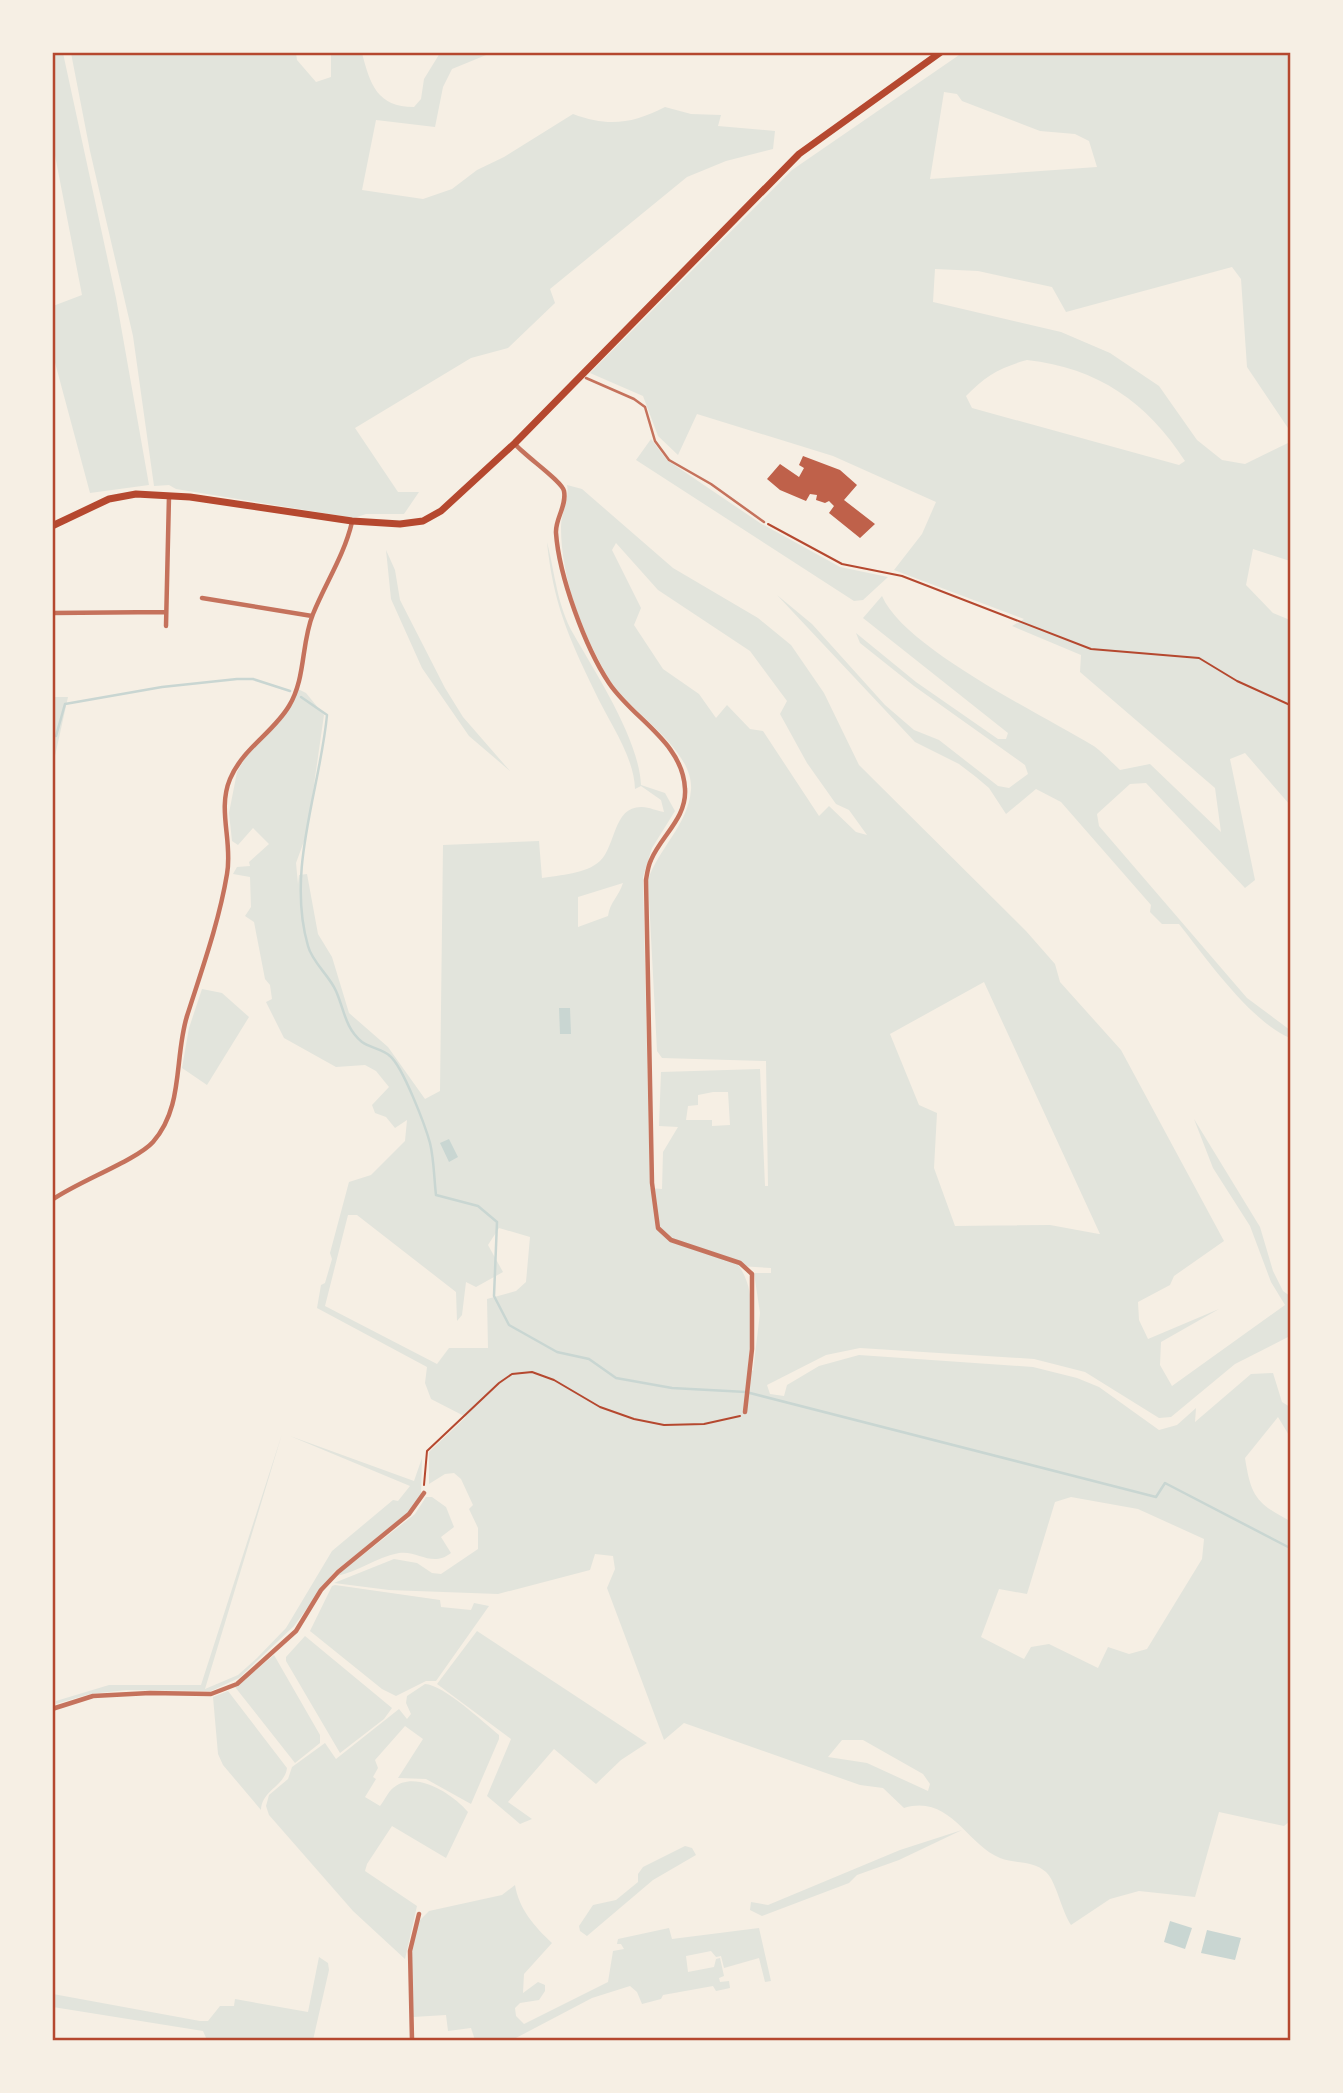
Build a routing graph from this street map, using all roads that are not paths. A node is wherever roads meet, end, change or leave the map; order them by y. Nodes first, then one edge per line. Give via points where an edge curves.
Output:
1 (933, 52) edge
2 (941, 52) edge
3 (922, 66) junction
4 (586, 378) dead end
5 (516, 445) junction
6 (169, 496) junction
7 (352, 521) junction
8 (764, 522) road end
9 (52, 526) edge
10 (202, 598) dead end
11 (166, 612) junction
12 (52, 613) edge
13 (312, 615) junction
14 (166, 626) dead end
15 (52, 1199) edge
16 (745, 1412) road end
17 (424, 1493) road end
18 (52, 1709) edge
19 (419, 1914) dead end
20 (412, 2040) edge

1 - 3 main road
2 - 3 main road
3 - 5 main road via 799,154
4 - 8 lane via 645,407 655,440 669,460
5 - 7 main road via 441,511 423,520 400,524
5 - 16 street via 564,490 556,528 559,561 577,616 608,682 673,750 680,765 683,802 672,831 651,859 646,880 652,1183 658,1227 671,1240 740,1263 752,1274
6 - 7 main road
6 - 9 main road via 109,499
6 - 11 street
7 - 13 street via 346,546
10 - 13 street
11 - 12 street
11 - 14 street
13 - 15 street via 291,704 248,750 230,779 224,815 227,875 187,1017 169,1118 144,1149
17 - 18 street via 409,1514 338,1572 296,1631 237,1684 211,1694 93,1696
19 - 20 street via 410,1951

